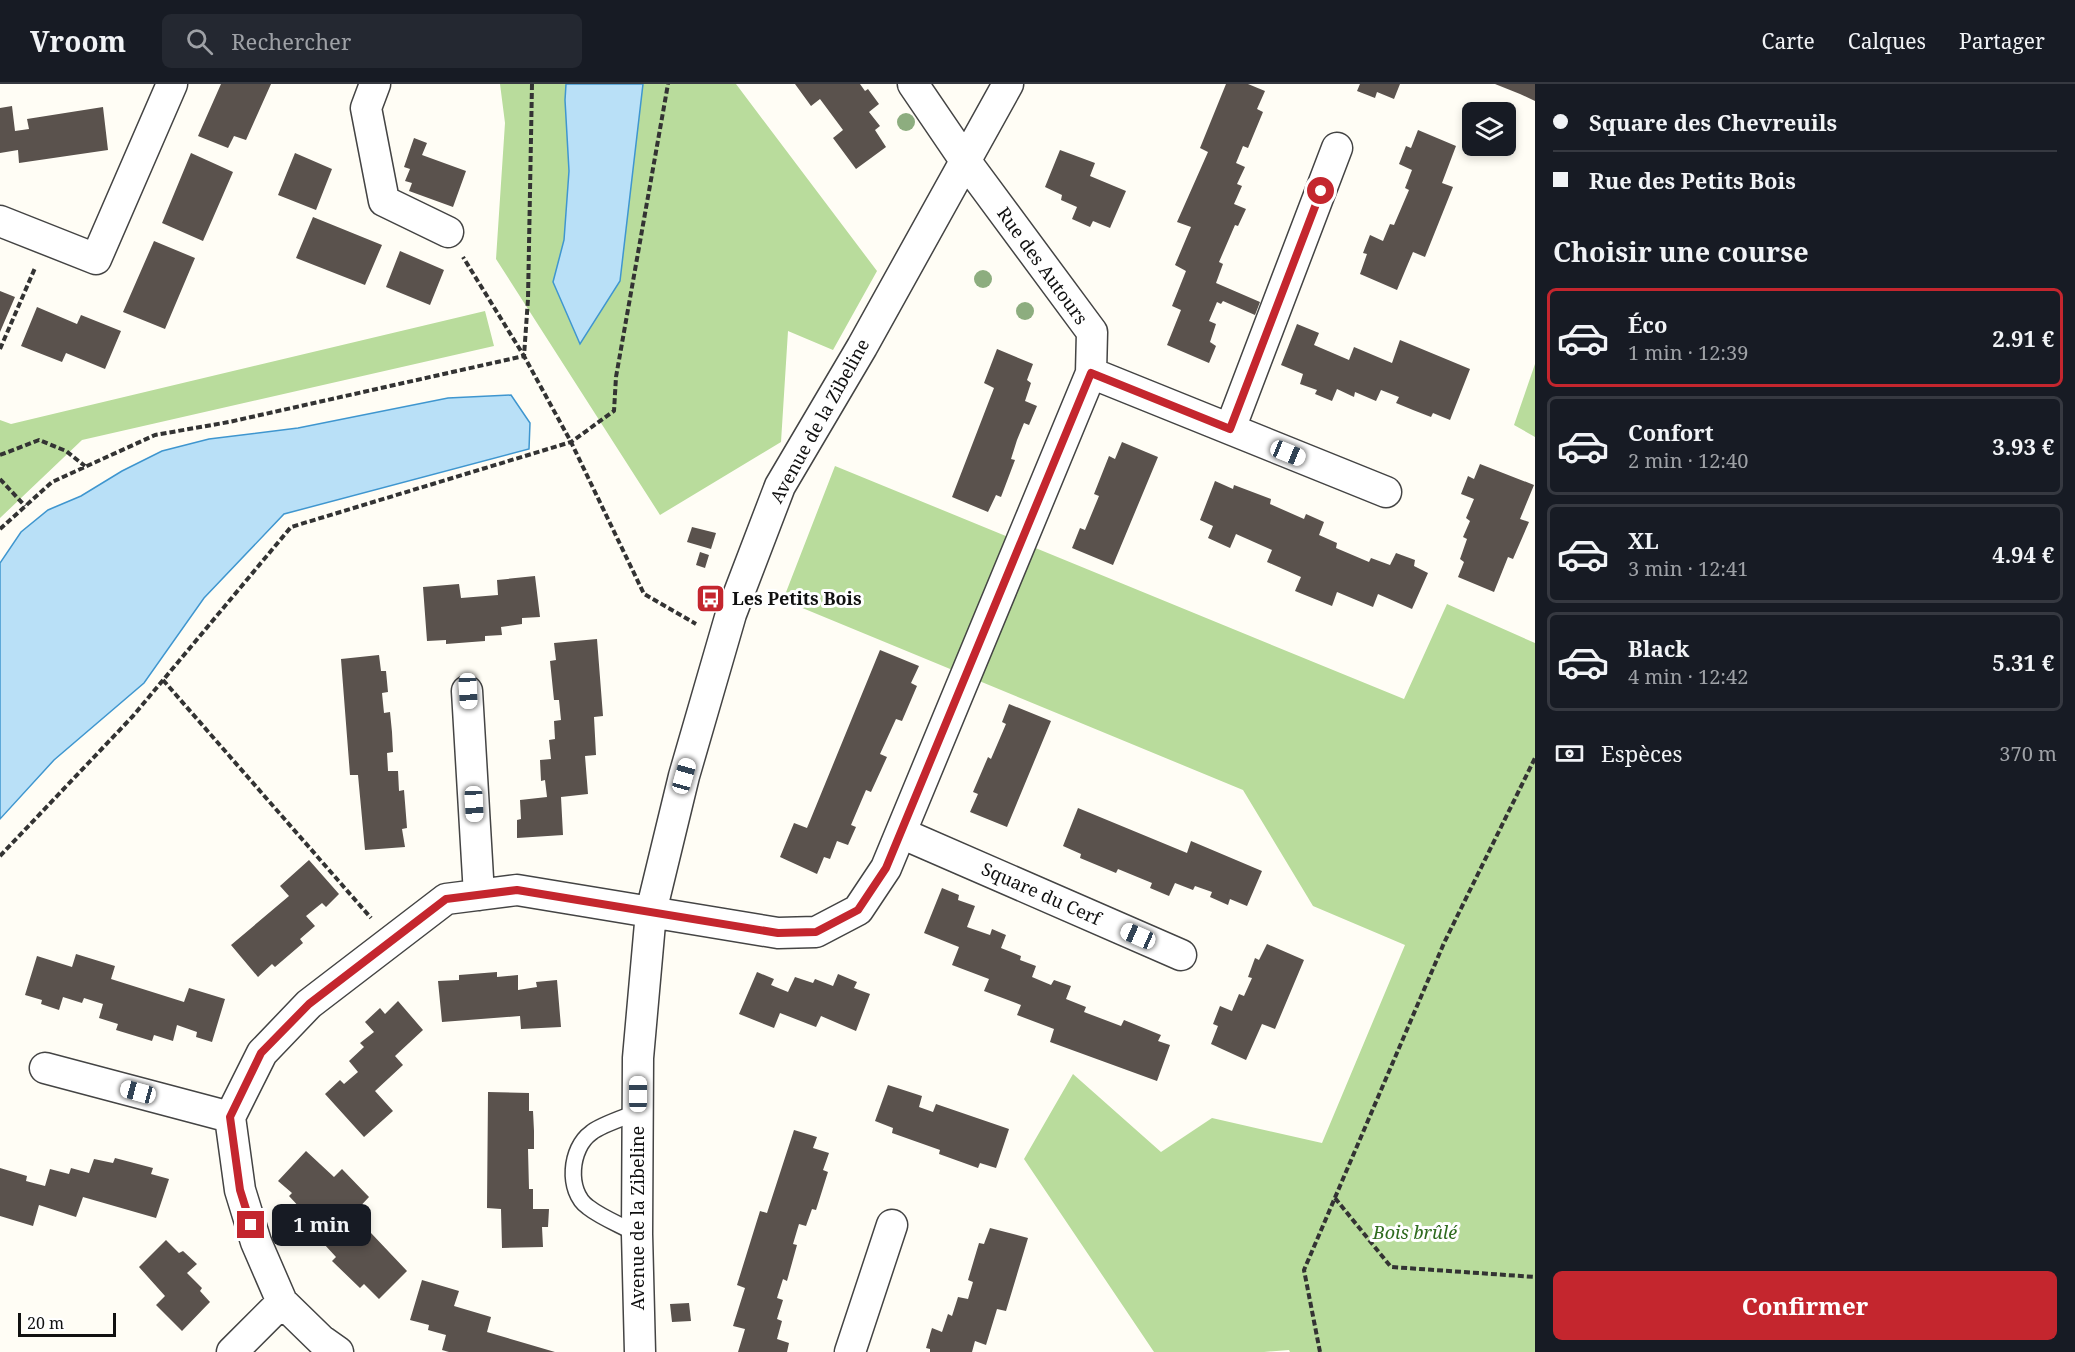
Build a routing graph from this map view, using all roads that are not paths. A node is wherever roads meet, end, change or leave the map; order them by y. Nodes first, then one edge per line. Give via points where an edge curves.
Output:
1 (172, 84) edge
2 (375, 84) edge
3 (913, 84) edge
4 (1008, 84) edge
5 (1337, 148) dead end
6 (964, 159) junction
7 (0, 221) edge
8 (448, 232) road end
9 (1091, 373) junction
10 (1230, 429) junction
11 (1386, 492) dead end
12 (468, 691) dead end
13 (901, 833) junction
14 (479, 895) junction
15 (651, 912) junction
16 (1181, 955) dead end
17 (45, 1068) dead end
18 (638, 1112) junction
19 (230, 1117) junction
20 (892, 1225) dead end
21 (637, 1234) junction
22 (282, 1302) junction
23 (232, 1352) edge
24 (338, 1352) edge
25 (640, 1352) edge
26 (850, 1352) edge

1 - 7 street via 96,259
2 - 8 street via 366,108 384,201
3 - 6 street, Rue des Autours
4 - 6 street, Avenue de la Zibeline
5 - 10 street
6 - 9 street, Rue des Autours via 1092,332
6 - 15 street, Avenue de la Zibeline via 780,486 723,640
9 - 10 street
9 - 13 street, Rue des Autours
10 - 11 street
12 - 14 street
13 - 15 street, Rue des Autours via 886,868 858,910 816,932 778,933
13 - 16 street, Square du Cerf
14 - 15 street, Rue des Autours via 517,890
14 - 19 street, Rue des Autours via 446,899 309,1004 261,1053
15 - 18 street, Avenue de la Zibeline via 638,1058
17 - 19 street
18 - 21 street, Avenue de la Zibeline
18 - 21 lane via 590,1133 577,1152 572,1174 576,1193 586,1207
19 - 22 street via 240,1190 256,1242
20 - 26 street
21 - 25 street, Avenue de la Zibeline
22 - 23 street
22 - 24 street via 321,1341

